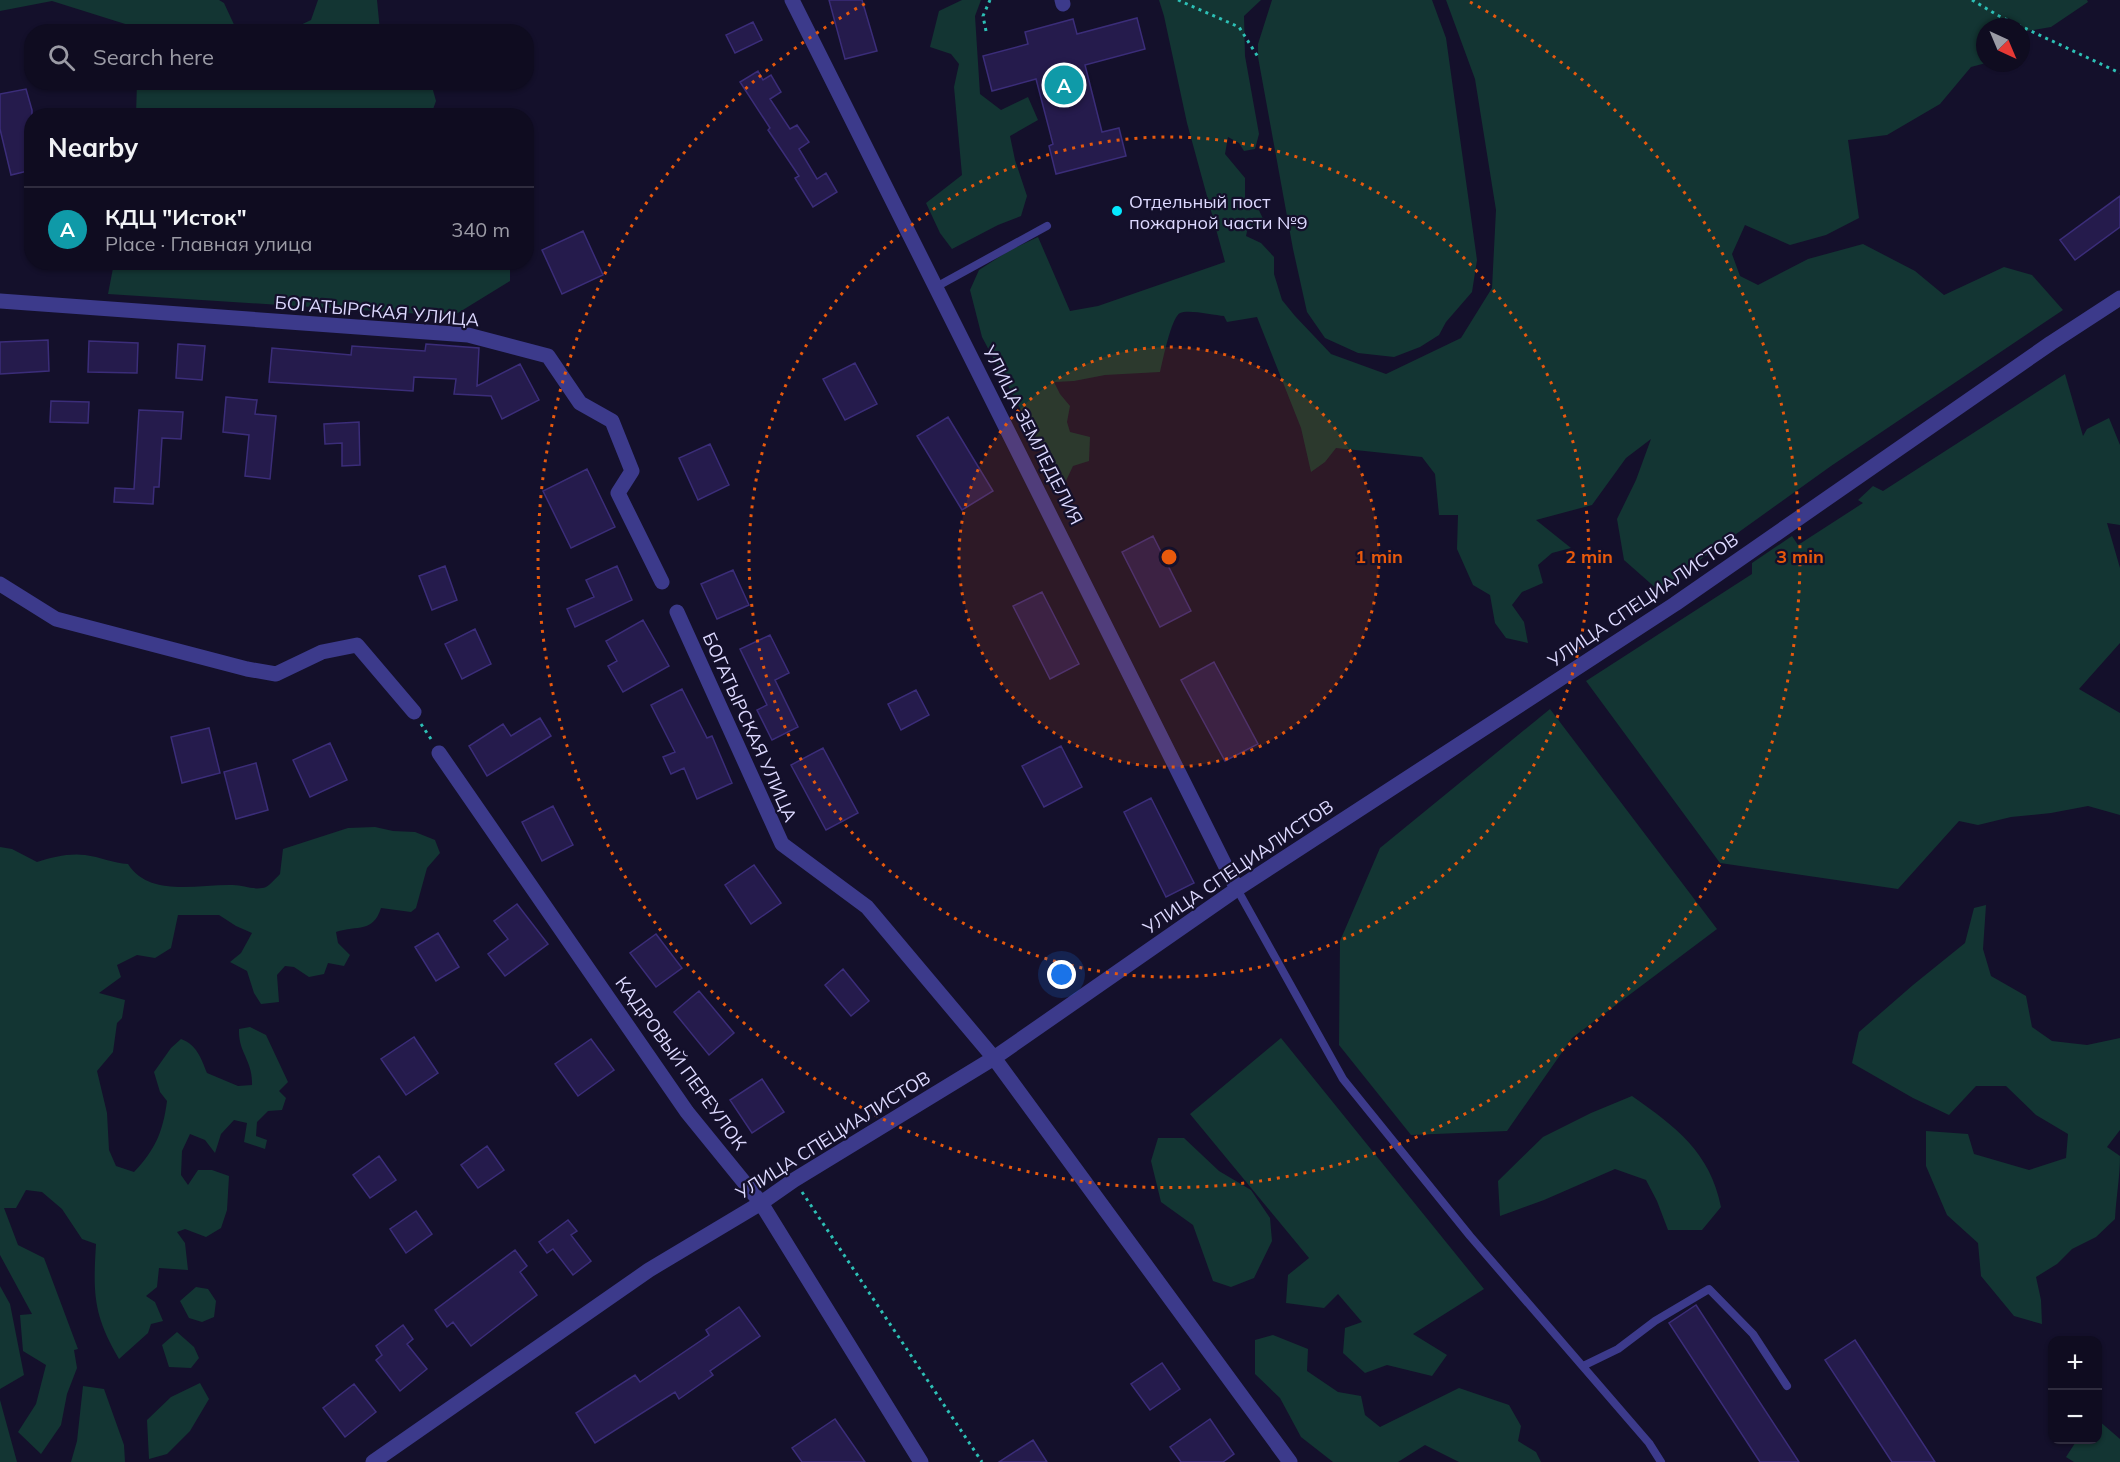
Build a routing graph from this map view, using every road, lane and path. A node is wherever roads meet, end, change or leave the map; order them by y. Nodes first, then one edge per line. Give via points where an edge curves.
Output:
1 (792, 0) edge
2 (990, 0) edge
3 (1178, 0) edge
4 (1972, 0) edge
5 (986, 31) dead end
6 (1258, 57) dead end
7 (2120, 73) edge
8 (1047, 226) dead end
9 (936, 286) junction
10 (2120, 298) edge
11 (0, 301) edge
12 (662, 582) dead end
13 (0, 584) edge
14 (677, 612) dead end
15 (414, 712) joint
16 (439, 753) joint
17 (1237, 889) junction
18 (994, 1058) junction
19 (794, 1180) junction
20 (761, 1203) junction
21 (1583, 1366) junction
22 (1787, 1386) dead end
23 (373, 1462) edge
24 (921, 1462) edge
25 (982, 1462) edge
26 (1290, 1462) edge
27 (1661, 1462) edge

1 - 9 street, УЛИЦА ЗЕМЛЕДЕЛИЯ
2 - 5 path via 983,16
3 - 6 path via 1239,27
4 - 7 path
8 - 9 lane
9 - 17 street, УЛИЦА ЗЕМЛЕДЕЛИЯ
10 - 17 street, УЛИЦА СПЕЦИАЛИСТОВ via 1675,604
11 - 12 street, БОГАТЫРСКАЯ УЛИЦА via 468,335 548,356 580,403 612,421 632,471 618,493
13 - 15 street via 56,618 276,674 322,652 357,645
14 - 18 street, БОГАТЫРСКАЯ УЛИЦА via 782,844 867,907
15 - 16 path
16 - 20 street, КАДРОВЫЙ ПЕРЕУЛОК via 687,1112
17 - 18 street, УЛИЦА СПЕЦИАЛИСТОВ
17 - 21 lane via 1343,1079 1470,1236
18 - 19 street, УЛИЦА СПЕЦИАЛИСТОВ
18 - 26 street, БОГАТЫРСКАЯ УЛИЦА
19 - 20 street, УЛИЦА СПЕЦИАЛИСТОВ
19 - 25 path
20 - 23 street, УЛИЦА СПЕЦИАЛИСТОВ via 649,1270
20 - 24 street, КАДРОВЫЙ ПЕРЕУЛОК
21 - 22 lane via 1618,1349 1708,1289 1753,1334
21 - 27 lane

